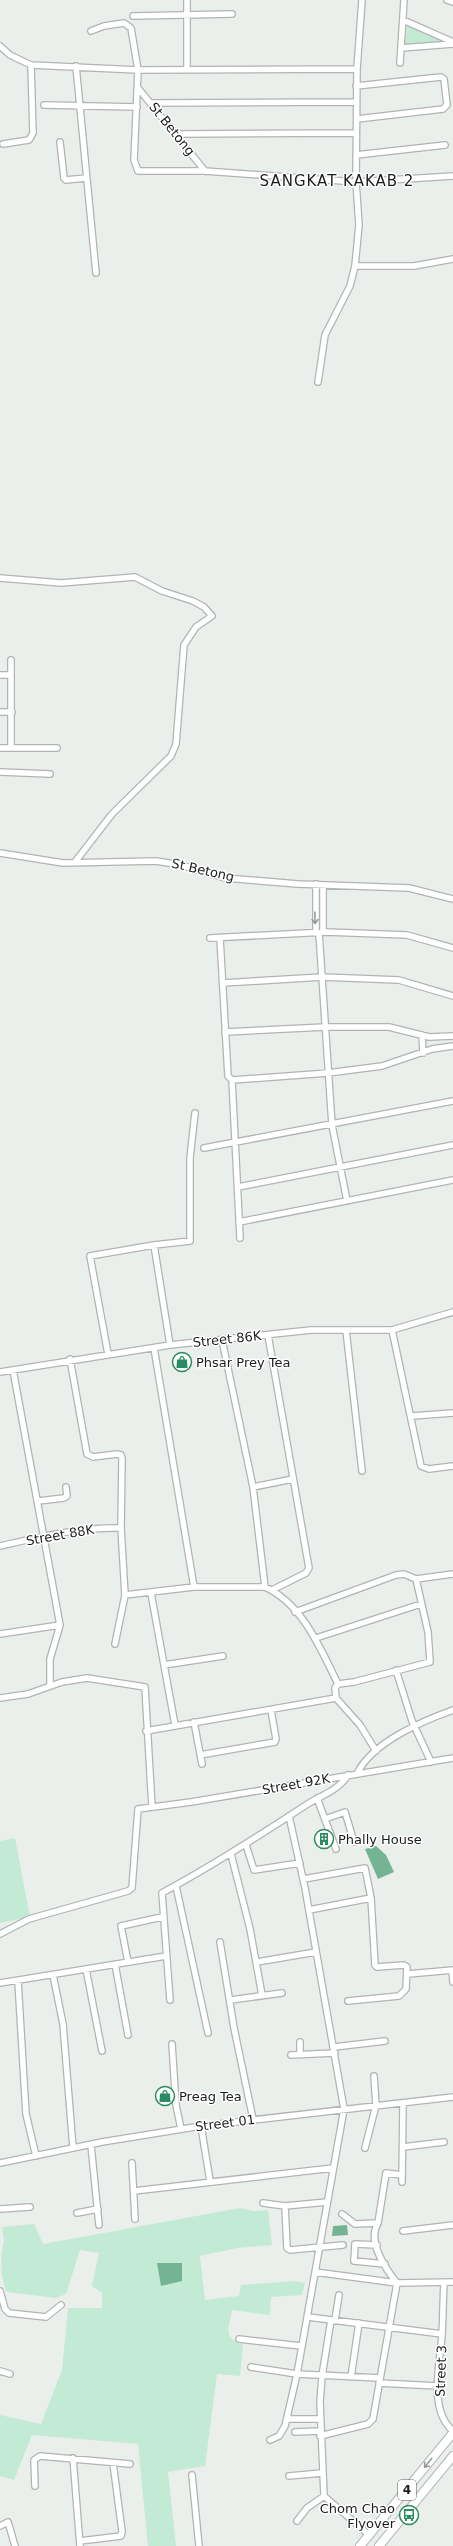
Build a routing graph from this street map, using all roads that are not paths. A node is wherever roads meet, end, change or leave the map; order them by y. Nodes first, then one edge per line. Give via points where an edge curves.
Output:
1 (187, 0) edge
2 (362, 0) edge
3 (404, 0) edge
4 (447, 0) edge
5 (453, 2) edge
6 (232, 14) dead end
7 (187, 15) junction
8 (133, 16) dead end
9 (403, 20) junction
10 (91, 31) dead end
11 (453, 43) edge
12 (0, 46) edge
13 (401, 48) junction
14 (400, 63) dead end
15 (31, 66) junction
16 (76, 66) junction
17 (357, 69) junction
18 (138, 70) junction
19 (187, 70) junction
20 (356, 86) junction
21 (138, 88) junction
22 (356, 102) junction
23 (152, 104) junction
24 (44, 105) dead end
25 (80, 106) junction
26 (137, 107) junction
27 (357, 119) junction
28 (356, 133) junction
29 (176, 134) junction
30 (60, 142) dead end
31 (3, 144) dead end
32 (445, 145) dead end
33 (356, 155) junction
34 (206, 171) junction
35 (453, 176) edge
36 (86, 178) junction
37 (356, 182) junction
38 (453, 259) edge
39 (355, 266) junction
40 (96, 273) dead end
41 (318, 382) dead end
42 (0, 578) edge
43 (11, 660) dead end
44 (0, 675) edge
45 (11, 675) junction
46 (0, 712) edge
47 (12, 712) junction
48 (0, 748) edge
49 (11, 748) junction
50 (57, 748) dead end
51 (0, 772) edge
52 (50, 774) dead end
53 (0, 852) edge
54 (75, 862) junction
55 (316, 884) junction
56 (323, 885) junction
57 (453, 899) edge
58 (319, 933) junction
59 (210, 938) dead end
60 (220, 938) junction
61 (453, 948) edge
62 (322, 977) junction
63 (223, 983) junction
64 (453, 996) edge
65 (325, 1027) junction
66 (225, 1032) junction
67 (422, 1035) junction
68 (453, 1036) edge
69 (453, 1046) edge
70 (423, 1053) junction
71 (328, 1073) junction
72 (232, 1080) junction
73 (453, 1101) edge
74 (195, 1113) dead end
75 (332, 1125) junction
76 (235, 1143) junction
77 (453, 1146) edge
78 (204, 1148) dead end
79 (339, 1167) junction
80 (453, 1180) edge
81 (238, 1187) junction
82 (347, 1201) junction
83 (239, 1222) junction
84 (240, 1238) dead end
85 (154, 1245) junction
86 (453, 1312) edge
87 (346, 1330) junction
88 (392, 1330) junction
89 (268, 1335) junction
90 (222, 1340) junction
91 (170, 1345) junction
92 (154, 1348) junction
93 (108, 1354) junction
94 (70, 1359) junction
95 (13, 1370) junction
96 (0, 1372) edge
97 (453, 1413) edge
98 (412, 1416) junction
99 (453, 1466) edge
100 (362, 1471) dead end
101 (293, 1479) junction
102 (66, 1487) dead end
103 (253, 1487) junction
104 (38, 1501) junction
105 (121, 1528) junction
106 (44, 1536) junction
107 (0, 1546) edge
108 (453, 1574) edge
109 (416, 1579) junction
110 (194, 1587) junction
111 (265, 1588) junction
112 (272, 1590) junction
113 (151, 1593) junction
114 (125, 1595) junction
115 (421, 1604) junction
116 (295, 1612) junction
117 (60, 1625) junction
118 (0, 1634) edge
119 (316, 1638) junction
120 (115, 1644) dead end
121 (223, 1656) dead end
122 (164, 1665) junction
123 (396, 1670) junction
124 (338, 1684) junction
125 (50, 1686) junction
126 (0, 1698) edge
127 (336, 1698) junction
128 (271, 1710) junction
129 (453, 1710) edge
130 (194, 1722) junction
131 (175, 1725) junction
132 (414, 1726) junction
133 (146, 1731) junction
134 (376, 1751) junction
135 (200, 1755) junction
136 (453, 1758) edge
137 (431, 1762) junction
138 (202, 1764) dead end
139 (357, 1774) junction
140 (348, 1775) junction
141 (318, 1798) junction
142 (152, 1807) junction
143 (289, 1816) junction
144 (325, 1819) junction
145 (354, 1842) dead end
146 (246, 1845) junction
147 (336, 1849) dead end
148 (231, 1854) junction
149 (300, 1863) junction
150 (304, 1879) junction
151 (176, 1886) junction
152 (371, 1898) junction
153 (308, 1910) junction
154 (162, 1917) junction
155 (0, 1934) edge
156 (220, 1942) dead end
157 (316, 1952) junction
158 (166, 1956) junction
159 (128, 1962) junction
160 (258, 1962) junction
161 (114, 1964) junction
162 (86, 1969) junction
163 (452, 1971) edge
164 (408, 1974) junction
165 (53, 1975) junction
166 (18, 1981) junction
167 (453, 1982) edge
168 (0, 1983) edge
169 (282, 1993) dead end
170 (262, 1996) junction
171 (170, 2000) dead end
172 (231, 2000) junction
173 (348, 2001) dead end
174 (208, 2033) dead end
175 (128, 2035) dead end
176 (385, 2041) dead end
177 (300, 2042) dead end
178 (172, 2044) dead end
179 (334, 2047) junction
180 (102, 2052) dead end
181 (335, 2053) junction
182 (300, 2054) junction
183 (290, 2055) dead end
184 (374, 2076) dead end
185 (453, 2097) edge
186 (403, 2103) junction
187 (376, 2105) junction
188 (344, 2109) junction
189 (254, 2119) junction
190 (201, 2126) junction
191 (181, 2129) junction
192 (444, 2142) dead end
193 (91, 2144) junction
194 (403, 2147) junction
195 (73, 2148) junction
196 (365, 2148) dead end
197 (36, 2156) junction
198 (0, 2163) edge
199 (132, 2163) dead end
200 (333, 2168) junction
201 (402, 2175) junction
202 (210, 2181) junction
203 (402, 2182) dead end
204 (134, 2191) junction
205 (327, 2202) junction
206 (263, 2203) dead end
207 (285, 2206) junction
208 (30, 2207) dead end
209 (0, 2209) edge
210 (98, 2209) junction
211 (77, 2213) dead end
212 (342, 2214) dead end
213 (135, 2219) dead end
214 (378, 2223) junction
215 (99, 2225) dead end
216 (453, 2225) edge
217 (403, 2231) dead end
218 (343, 2245) dead end
219 (377, 2245) junction
220 (319, 2248) junction
221 (385, 2264) junction
222 (315, 2272) junction
223 (397, 2282) junction
224 (453, 2282) edge
225 (444, 2283) junction
226 (0, 2291) edge
227 (339, 2295) dead end
228 (61, 2305) dead end
229 (308, 2317) junction
230 (333, 2320) junction
231 (359, 2323) junction
232 (388, 2328) junction
233 (442, 2334) junction
234 (239, 2340) dead end
235 (301, 2346) junction
236 (251, 2367) dead end
237 (0, 2371) edge
238 (10, 2374) dead end
239 (296, 2374) junction
240 (322, 2376) junction
241 (351, 2377) junction
242 (379, 2380) junction
243 (438, 2386) junction
244 (289, 2419) dead end
245 (320, 2419) junction
246 (295, 2432) dead end
247 (453, 2432) edge
248 (320, 2433) junction
249 (270, 2440) dead end
250 (453, 2456) edge
251 (72, 2458) junction
252 (112, 2463) junction
253 (130, 2464) dead end
254 (322, 2473) junction
255 (192, 2476) dead end
256 (289, 2476) dead end
257 (35, 2486) dead end
258 (324, 2496) junction
259 (297, 2521) dead end
260 (0, 2526) edge
261 (369, 2535) junction
262 (80, 2543) edge
263 (15, 2546) edge
264 (199, 2546) edge
265 (360, 2546) edge
266 (379, 2546) edge

1 - 7 street
2 - 17 street
3 - 9 street
4 - 5 street
6 - 7 street
7 - 8 street
7 - 19 street
9 - 11 street
9 - 13 street
10 - 18 street via 104,26 128,24
11 - 13 street
12 - 15 street via 10,55
13 - 14 street
15 - 16 street
15 - 31 street via 33,133 29,140
16 - 18 street
16 - 25 street
17 - 19 street
17 - 20 street
18 - 19 street
18 - 21 street
20 - 22 street
20 - 27 street via 441,78 444,79 447,105 443,109
21 - 23 street, St Betong
21 - 26 street
22 - 23 street
22 - 27 street
23 - 29 street, St Betong
24 - 25 street
25 - 26 street
25 - 36 street
26 - 34 street via 134,160 138,171
27 - 28 street
28 - 29 street
28 - 33 street
29 - 34 street, St Betong
30 - 36 street via 64,178
32 - 33 street
33 - 37 street
34 - 37 street
35 - 37 street
36 - 40 street
37 - 39 street via 359,225
38 - 39 street via 414,266
39 - 41 street via 350,286 325,335
42 - 54 street via 60,583 135,577 162,591 193,601 204,607 212,616 196,627 184,646 176,744 171,756 112,814
43 - 45 street
44 - 45 street
45 - 47 street
46 - 47 street
47 - 49 street
48 - 49 street
49 - 50 street
51 - 52 street
53 - 54 street, St Betong via 42,860
54 - 55 street, St Betong via 156,861 181,865 225,878
55 - 56 street, St Betong
55 -> 58 street
56 - 57 street, St Betong via 409,888
56 - 58 street
58 - 60 street
58 - 61 street via 407,935
58 - 62 street
59 - 60 street
60 - 63 street
62 - 63 street
62 - 64 street via 399,980
62 - 65 street
63 - 66 street
65 - 66 street
65 - 67 street via 389,1027
65 - 71 street
66 - 72 street via 228,1076
67 - 68 street
67 - 70 street
69 - 70 street
70 - 71 street via 382,1066
71 - 72 street
71 - 75 street
72 - 76 street
73 - 75 street
74 - 85 street via 190,1158 190,1240
75 - 76 street
75 - 79 street
76 - 78 street
76 - 81 street
77 - 79 street
79 - 81 street
79 - 82 street
80 - 82 street
81 - 83 street
82 - 83 street
83 - 84 street
85 - 91 street
85 - 93 street via 90,1256
86 - 88 street, Street 86K
87 - 88 street, Street 86K
87 - 89 street, Street 86K
87 - 100 street
88 - 98 street
89 - 90 street, Street 86K
89 - 101 street
90 - 91 street, Street 86K
90 - 103 street
91 - 92 street, Street 86K
92 - 93 street, Street 86K
92 - 110 street
93 - 94 street, Street 86K
94 - 95 street, Street 86K
94 - 105 street via 87,1454 93,1457 121,1455
95 - 96 street, Street 86K
95 - 104 street
97 - 98 street
98 - 99 street via 421,1466 429,1469
101 - 103 street
101 - 112 street via 309,1568 306,1573
102 - 104 street via 67,1496 64,1498
103 - 111 street
104 - 106 street
105 - 106 street, Street 88K via 102,1527
105 - 114 street
106 - 107 street, Street 88K
106 - 117 street
108 - 109 street
109 - 115 street
109 - 116 street via 404,1574 396,1575
110 - 111 street
110 - 113 street
111 - 112 street
112 - 116 street
113 - 114 street
113 - 122 street
114 - 120 street
115 - 119 street
115 - 123 street via 428,1632 430,1662
116 - 119 street
117 - 118 street
117 - 125 street via 50,1659
119 - 124 street
121 - 122 street
122 - 131 street
123 - 124 street
123 - 132 street
124 - 127 street via 335,1688
125 - 126 street via 28,1694
125 - 133 street via 88,1678 119,1685 143,1686 146,1692
127 - 128 street
127 - 134 street via 360,1725
128 - 130 street
128 - 135 street via 275,1742
129 - 132 street
130 - 131 street
130 - 135 street
131 - 133 street
132 - 134 street
132 - 137 street
133 - 142 street
134 - 139 street via 362,1762
135 - 138 street
136 - 137 street, Street 92K
137 - 139 street, Street 92K
139 - 140 street, Street 92K
140 - 141 street via 341,1785
140 - 142 street, Street 92K
141 - 143 street
141 - 144 street
142 - 155 street, Street 92K via 138,1809 132,1888 29,1919
143 - 146 street
143 - 149 street
144 - 145 street via 345,1812
144 - 147 street
146 - 148 street
146 - 149 street via 254,1870
148 - 151 street
148 - 160 street
149 - 150 street
150 - 152 street via 365,1868
150 - 153 street
151 - 154 street via 162,1893
151 - 174 street
152 - 153 street
152 - 164 street via 374,1965 404,1965
153 - 157 street
154 - 158 street
154 - 159 street via 121,1926
156 - 172 street
157 - 160 street
157 - 179 street
158 - 159 street
158 - 171 street
159 - 161 street
160 - 170 street
161 - 162 street
161 - 175 street
162 - 165 street
162 - 180 street
163 - 164 street
163 - 167 street
164 - 173 street via 406,1989 399,1996
165 - 166 street
165 - 195 street via 63,2024
166 - 168 street
166 - 197 street via 26,2114
169 - 170 street
170 - 172 street
172 - 189 street via 234,2028
176 - 179 street
177 - 182 street
178 - 191 street via 176,2105
179 - 181 street
181 - 182 street
181 - 188 street
182 - 183 street
184 - 187 street
185 - 186 street, Street 01
186 - 187 street, Street 01
186 - 194 street
187 - 188 street, Street 01
187 - 196 street
188 - 189 street, Street 01
188 - 200 street
189 - 190 street, Street 01
190 - 191 street, Street 01
190 - 202 street
191 - 193 street, Street 01
192 - 194 street
193 - 195 street, Street 01
193 - 210 street
194 - 201 street
195 - 197 street, Street 01
197 - 198 street, Street 01
199 - 204 street
200 - 202 street
200 - 205 street
201 - 203 street
201 - 214 street via 386,2173
202 - 204 street
204 - 213 street
205 - 207 street
205 - 220 street
206 - 207 street
207 - 220 street via 287,2248
208 - 209 street
210 - 211 street
210 - 215 street
212 - 214 street via 355,2224
214 - 219 street via 374,2233
216 - 217 street
218 - 220 street
219 - 221 street
219 - 221 street via 355,2244 354,2262
220 - 222 street
221 - 223 street
222 - 223 street
222 - 229 street
223 - 225 street
223 - 232 street
224 - 225 street
225 - 233 street, Street 3
226 - 228 street via 5,2309 9,2313 46,2317
227 - 230 street
229 - 230 street
229 - 235 street
230 - 231 street
230 - 240 street
231 - 232 street
231 - 241 street
232 - 233 street
232 - 242 street
233 - 243 street, Street 3
234 - 235 street
235 - 239 street
236 - 239 street
237 - 238 street
239 - 240 street
239 - 249 street via 285,2426 279,2436
240 - 241 street
240 - 245 street
241 - 242 street
242 - 243 street
242 - 248 street via 372,2423
243 - 247 street, Street 3 via 440,2408 448,2427
244 - 245 street
245 - 248 street
246 - 248 street
247 -> 261 highway, 4
248 - 254 street
250 - 266 highway, 4
251 - 252 street
251 - 257 street via 35,2457
251 - 262 street
252 - 253 street
252 - 262 street via 121,2536
254 - 256 street
254 - 258 street
255 - 264 street
258 - 259 street via 308,2508
258 - 261 street
260 - 263 street via 8,2522
261 - 265 highway, 4

